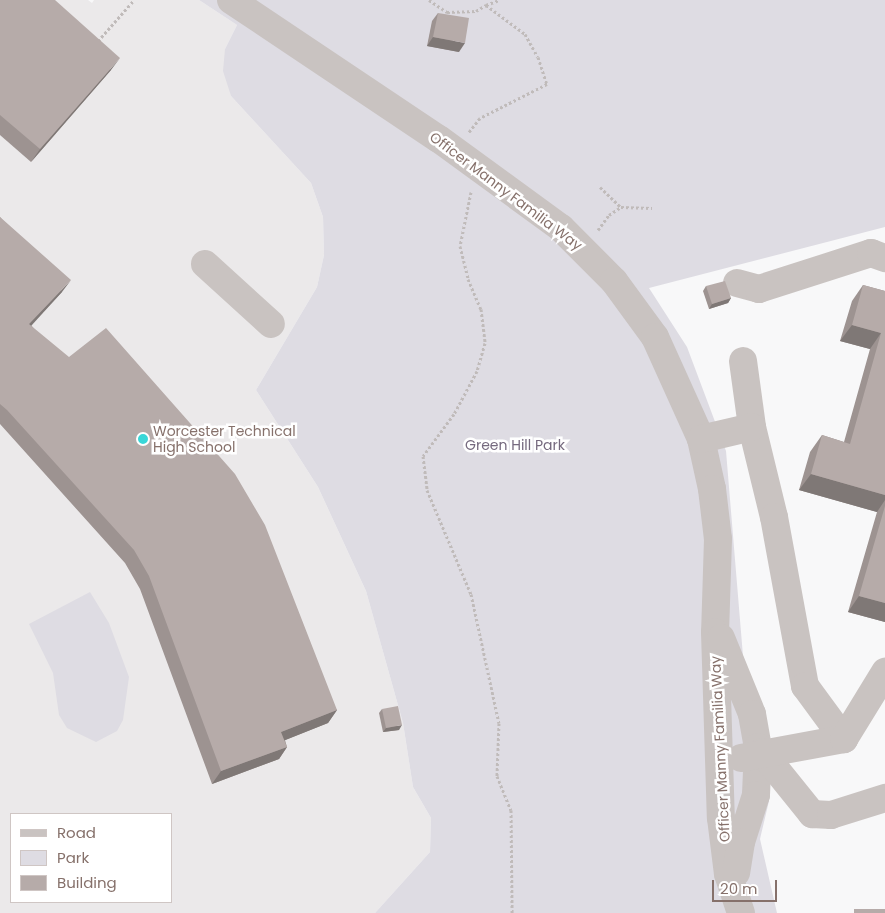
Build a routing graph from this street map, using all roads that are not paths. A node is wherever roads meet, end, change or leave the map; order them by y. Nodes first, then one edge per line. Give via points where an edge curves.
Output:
1 (231, 0) edge
2 (885, 258) edge
3 (205, 264) dead end
4 (737, 283) dead end
5 (271, 324) dead end
6 (743, 361) dead end
7 (752, 427) junction
8 (701, 439) junction
9 (716, 600) junction
10 (885, 672) edge
11 (844, 739) junction
12 (760, 753) junction
13 (718, 763) junction
14 (885, 798) edge
15 (738, 905) edge

1 - 8 street, Officer Manny Familia Way via 474,164 583,247 642,316 666,359
2 - 4 street via 871,252 759,289
3 - 5 street
6 - 7 street
7 - 8 street
7 - 11 street via 774,517 805,686
8 - 9 street, Officer Manny Familia Way via 712,488 718,539
9 - 12 street, Officer Manny Familia Way via 724,650 752,714
9 - 13 street, Officer Manny Familia Way
10 - 11 street
11 - 12 street
12 - 13 street
12 - 14 street via 812,814 831,816
12 - 15 street, Officer Manny Familia Way via 756,795 740,842
13 - 15 street, Officer Manny Familia Way via 728,874

